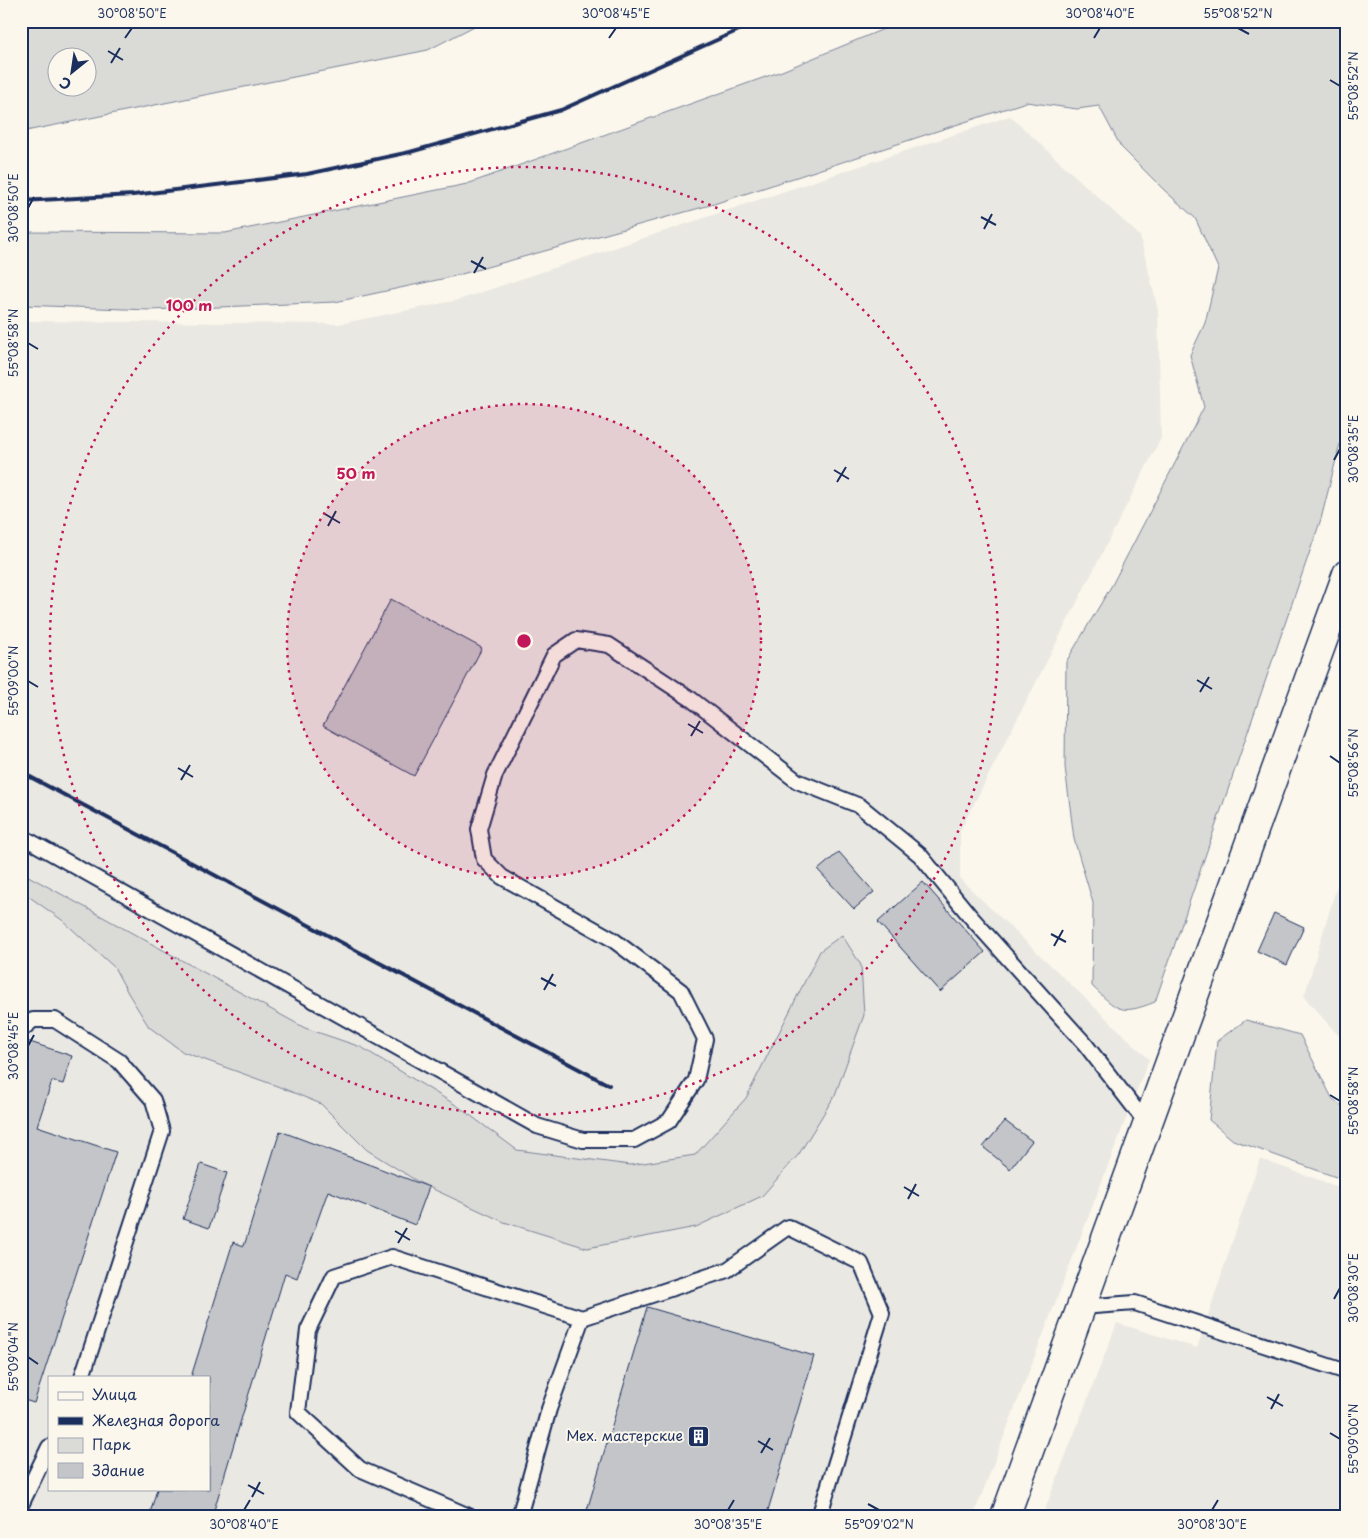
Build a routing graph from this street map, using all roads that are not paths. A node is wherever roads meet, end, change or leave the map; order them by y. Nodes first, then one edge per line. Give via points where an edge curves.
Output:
1 (1347, 574) edge
2 (21, 836) edge
3 (21, 1030) edge
4 (1146, 1124) junction
5 (1081, 1307) junction
6 (582, 1318) junction
7 (1347, 1372) edge
8 (82, 1376) edge
9 (48, 1449) edge
10 (21, 1505) edge
11 (471, 1517) edge
12 (519, 1517) edge
13 (819, 1517) edge
14 (1005, 1517) edge

1 - 4 street
2 - 4 lane via 537,1126 583,1140 634,1140 669,1121 696,1080 705,1039 681,991 612,939 502,877 484,859 480,829 495,775 554,655 576,640 608,645 691,699 798,781 860,806 920,855 1085,1044
3 - 8 lane via 33,1020 55,1020 119,1061 153,1100 162,1131
4 - 5 street
5 - 7 lane via 1135,1303
5 - 14 street
6 - 11 lane via 392,1257 334,1276 308,1330 298,1412 360,1469
6 - 12 lane via 549,1409
6 - 13 lane via 727,1270 788,1227 861,1263 882,1313
9 - 10 lane

